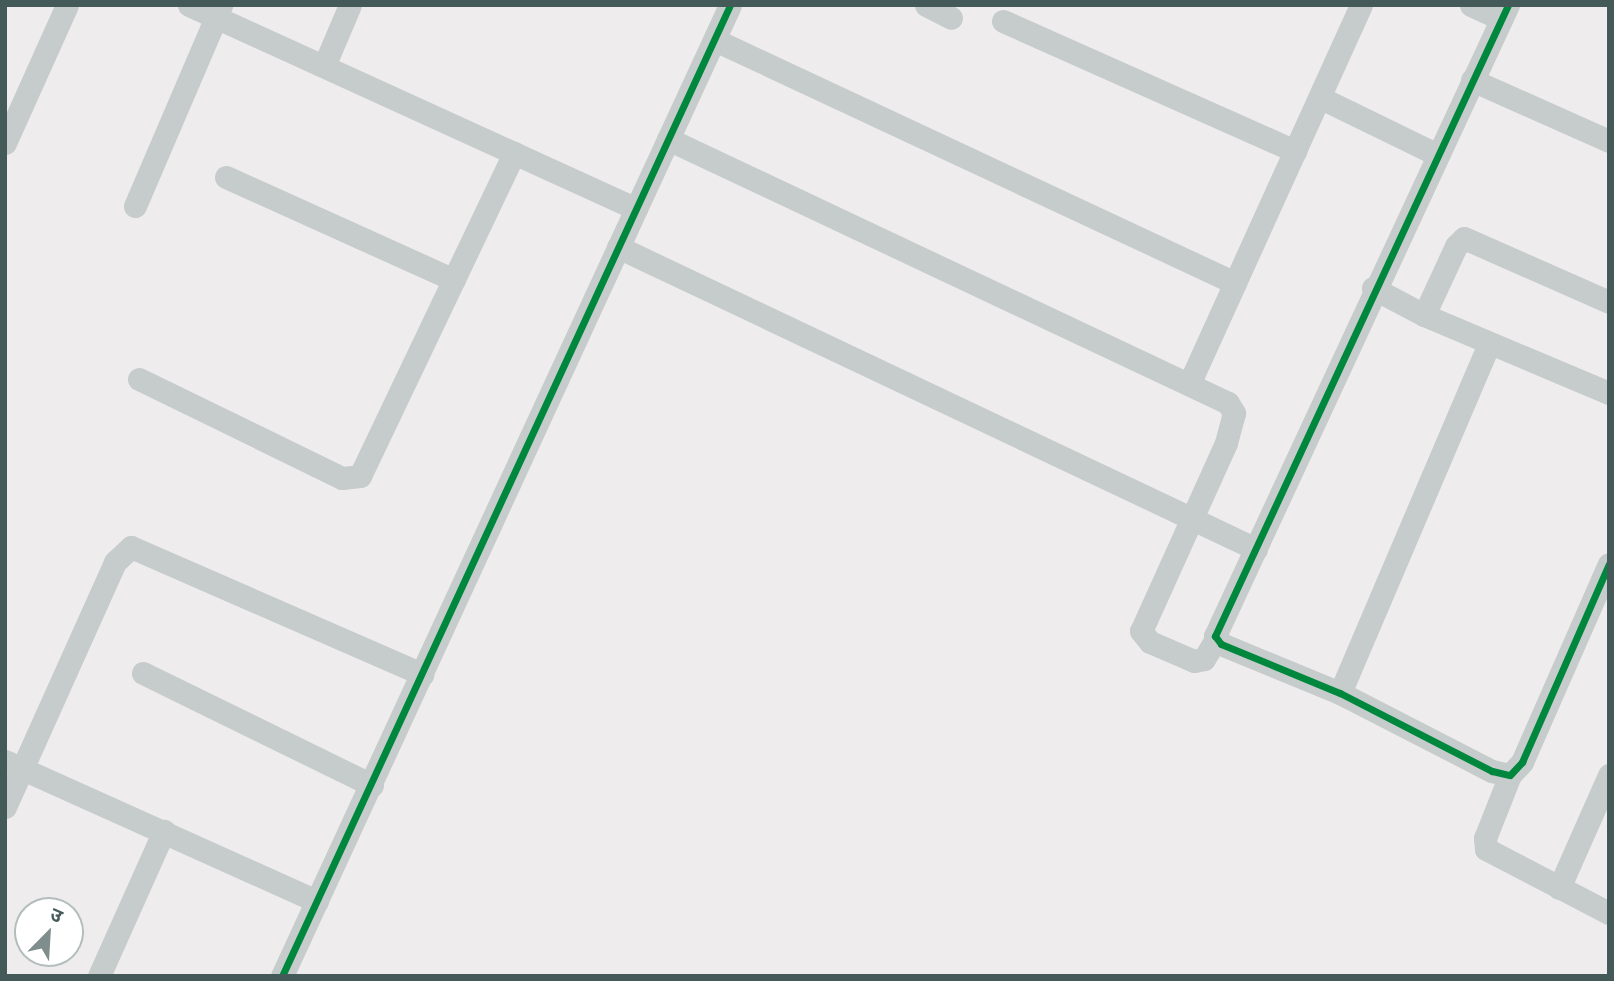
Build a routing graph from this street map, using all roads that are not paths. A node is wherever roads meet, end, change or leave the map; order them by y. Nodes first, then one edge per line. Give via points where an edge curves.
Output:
1 (67, 5) edge
2 (190, 5) edge
3 (351, 5) edge
4 (730, 5) edge
5 (926, 5) edge
6 (1362, 5) edge
7 (1471, 5) edge
8 (218, 11) edge
9 (1505, 12) edge
10 (951, 18) dead end
11 (1003, 21) dead end
12 (715, 40) junction
13 (324, 66) junction
14 (1472, 80) junction
15 (1321, 98) junction
16 (668, 139) junction
17 (1609, 141) edge
18 (5, 143) edge
19 (1295, 151) junction
20 (514, 153) junction
21 (1438, 155) junction
22 (226, 177) dead end
23 (135, 206) dead end
24 (636, 209) junction
25 (618, 247) junction
26 (454, 280) junction
27 (1235, 283) junction
28 (1373, 288) junction
29 (1609, 302) edge
30 (1424, 315) junction
31 (1489, 344) junction
32 (139, 379) dead end
33 (1190, 382) junction
34 (1609, 393) edge
35 (1191, 520) junction
36 (1256, 549) junction
37 (1609, 564) edge
38 (1216, 639) junction
39 (143, 673) dead end
40 (422, 674) junction
41 (1340, 693) junction
42 (14, 765) edge
43 (1510, 775) junction
44 (1609, 775) edge
45 (372, 785) junction
46 (5, 807) edge
47 (164, 831) junction
48 (1559, 888) junction
49 (317, 901) junction
50 (1609, 913) edge
51 (99, 976) edge
52 (282, 976) edge

1 - 18 street
2 - 8 street
3 - 13 street
4 - 12 street
5 - 10 street
6 - 15 street
7 - 9 street
8 - 13 street
8 - 23 street
9 - 14 street
11 - 19 street
12 - 16 street
12 - 27 street
13 - 20 street
14 - 17 street
14 - 21 street
15 - 19 street
15 - 21 street
16 - 24 street
16 - 33 street
19 - 27 street
20 - 24 street
20 - 26 street
21 - 28 street
22 - 26 street
24 - 25 street
25 - 35 street
25 - 40 street
26 - 32 street via 365,469 350,480
27 - 33 street
28 - 30 street
28 - 36 street
29 - 30 street via 1464,238
30 - 31 street
31 - 34 street
31 - 41 street
33 - 35 street via 1228,403 1234,413 1226,443
35 - 36 street
35 - 38 street via 1141,631 1150,642 1194,661 1204,659
36 - 38 street
37 - 43 street via 1522,762
38 - 41 street
39 - 45 street
40 - 42 street via 131,547 115,562
40 - 45 street
41 - 43 street via 1492,771
42 - 46 street
42 - 47 street
43 - 48 street via 1485,838 1486,849
44 - 48 street
45 - 49 street
47 - 49 street
47 - 51 street
48 - 50 street
49 - 52 street

